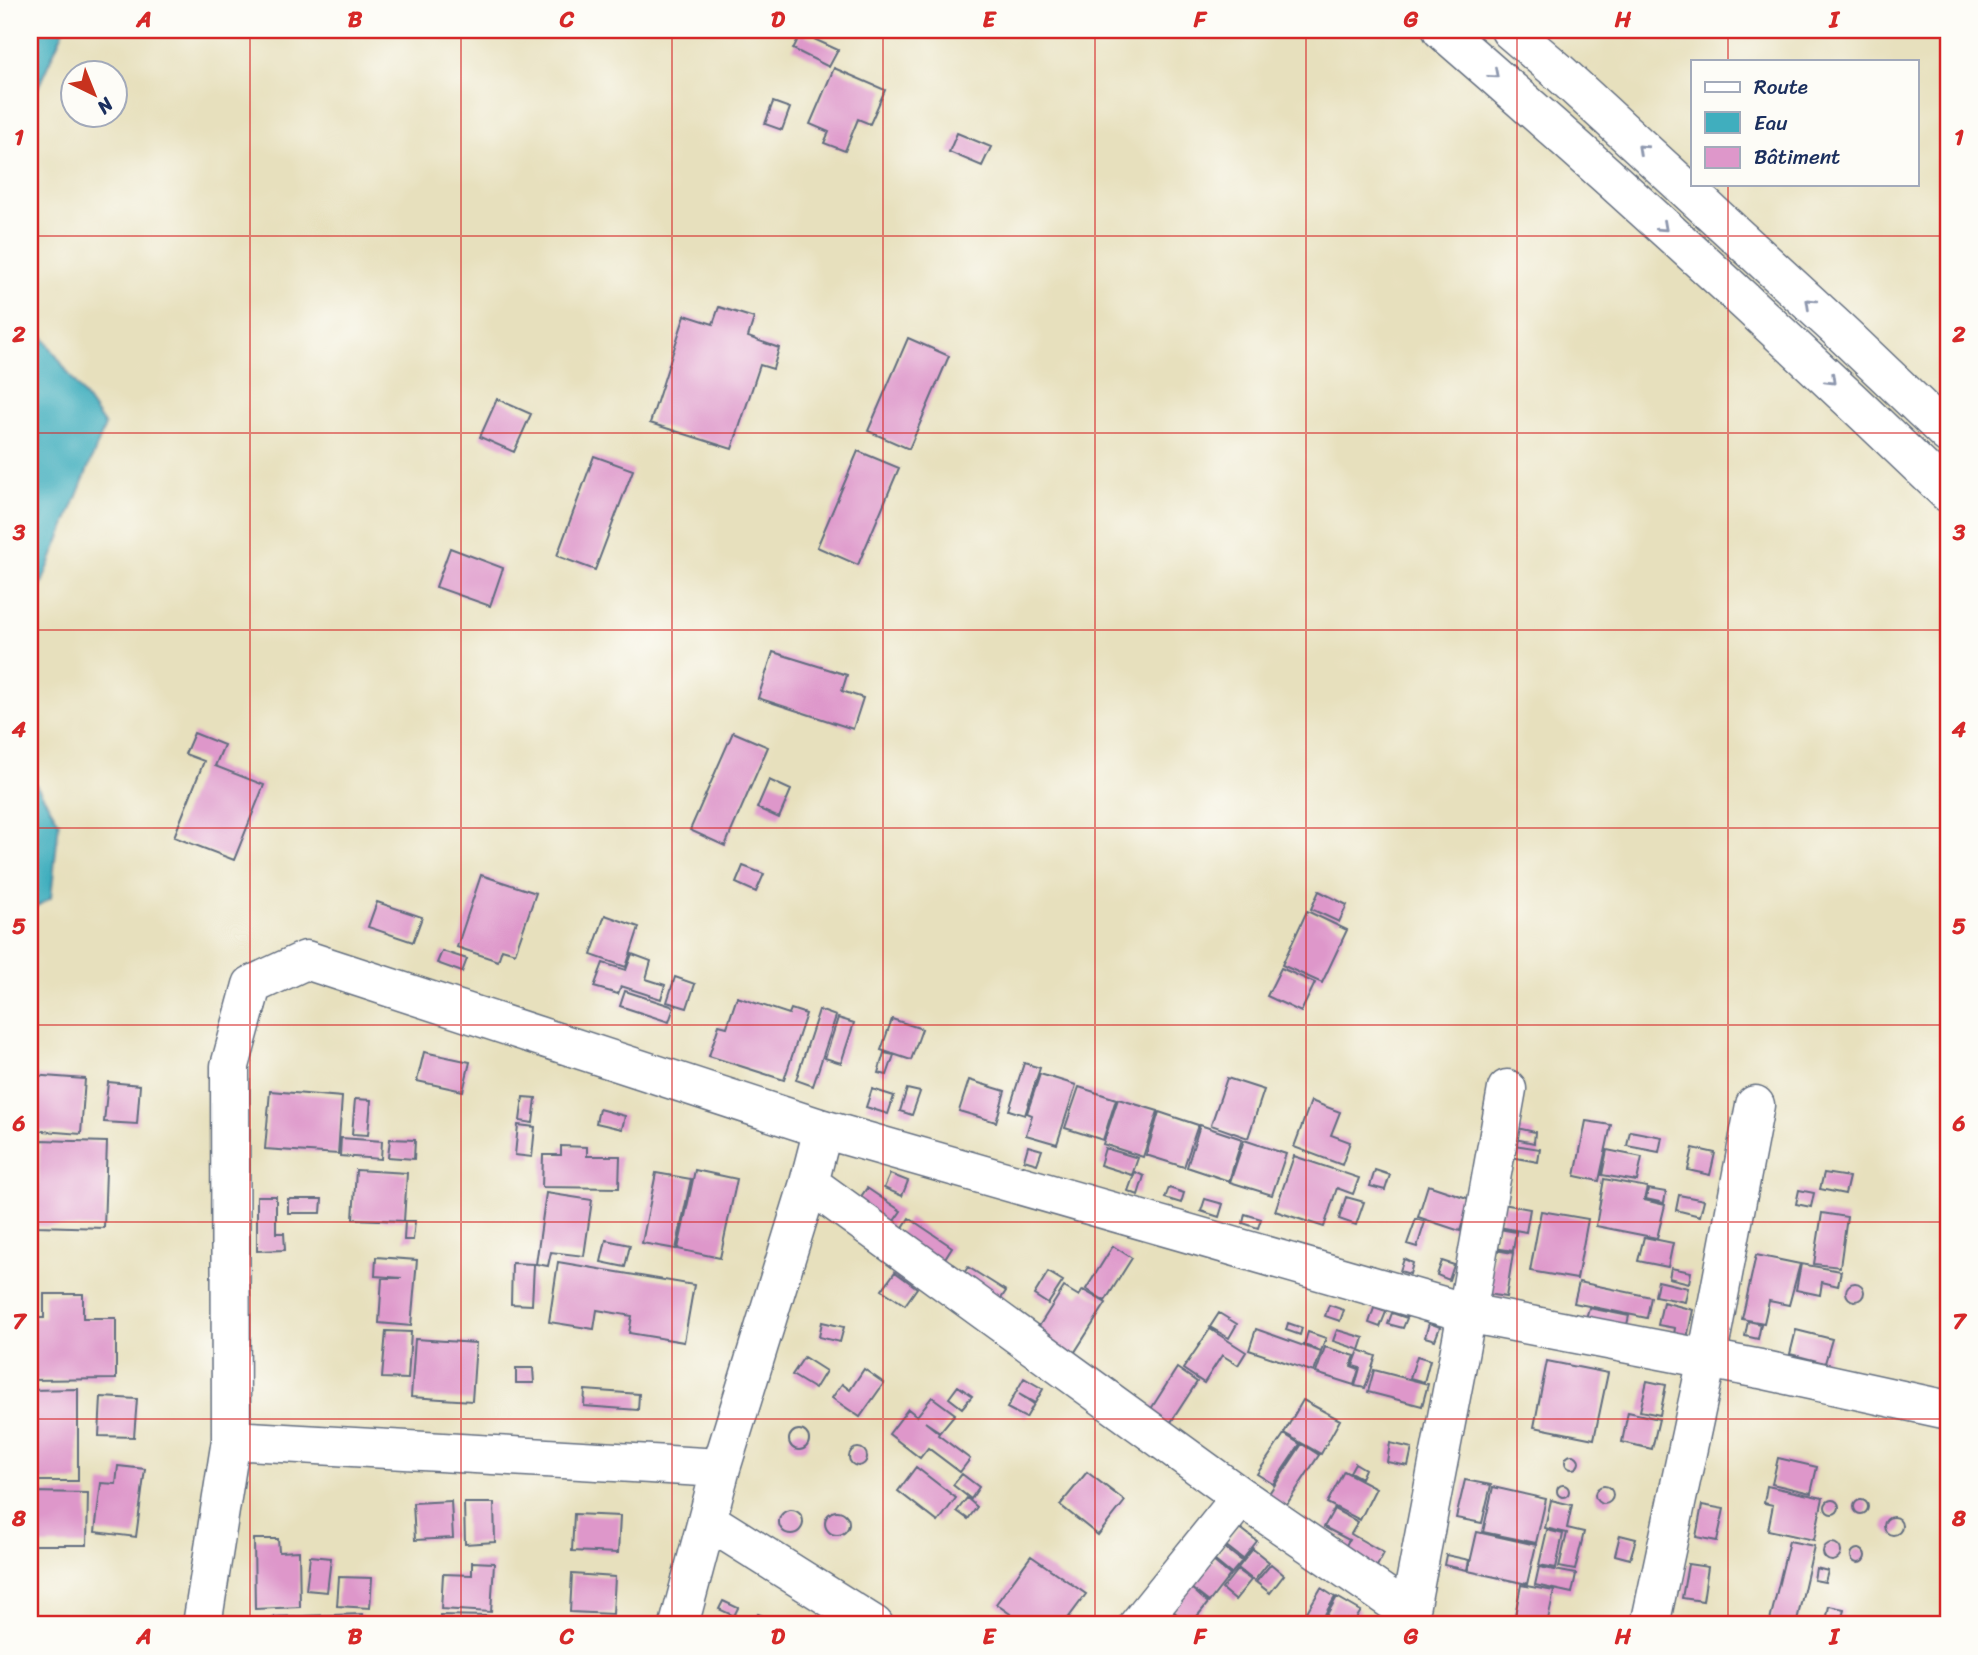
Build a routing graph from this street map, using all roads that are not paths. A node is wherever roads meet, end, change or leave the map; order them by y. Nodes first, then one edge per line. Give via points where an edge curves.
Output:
1 (1442, 30) edge
2 (1510, 30) edge
3 (1948, 434) edge
4 (1948, 493) edge
5 (1507, 1089) dead end
6 (1755, 1105) dead end
7 (823, 1129) junction
8 (809, 1183) junction
9 (1467, 1313) junction
10 (1707, 1359) junction
11 (1948, 1410) edge
12 (231, 1440) junction
13 (720, 1468) junction
14 (1241, 1497) junction
15 (707, 1520) junction
16 (1408, 1619) edge
17 (202, 1625) edge
18 (679, 1625) edge
19 (874, 1625) edge
20 (1139, 1625) edge
21 (1650, 1625) edge

1 -> 4 main road via 1796,347
3 -> 2 main road
5 - 9 main road
6 - 10 main road
7 - 8 main road
7 - 9 main road
7 - 12 main road via 306,960 252,985 230,1066
8 - 13 main road
8 - 14 main road
9 - 10 main road
9 - 16 main road
10 - 11 main road
10 - 21 main road
12 - 13 main road
12 - 17 main road
13 - 15 main road
14 - 16 main road
14 - 20 main road
15 - 18 main road
15 - 19 main road

